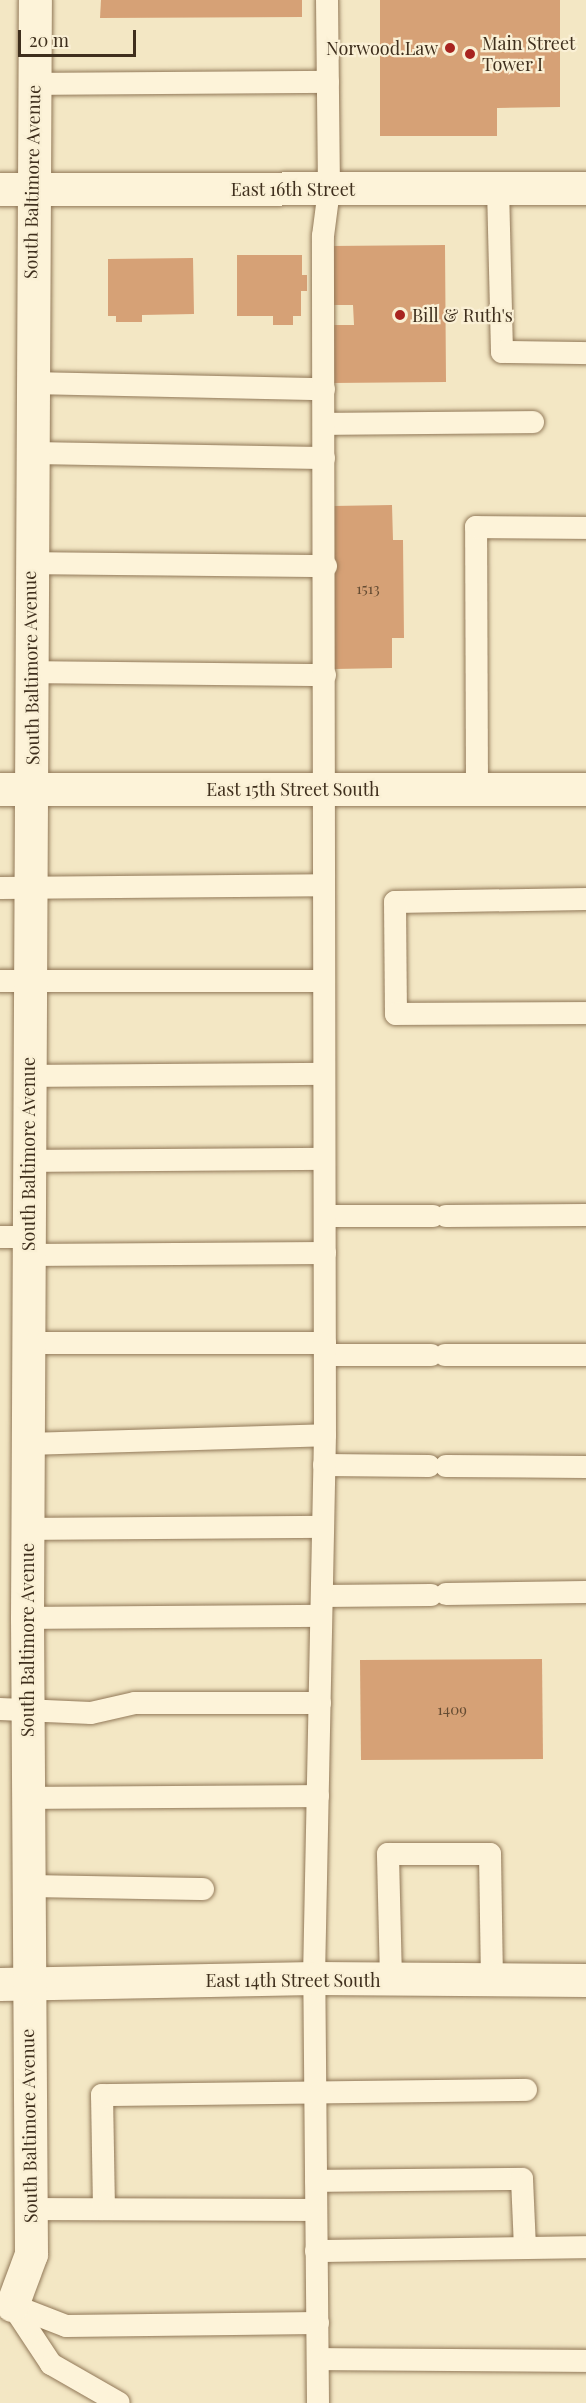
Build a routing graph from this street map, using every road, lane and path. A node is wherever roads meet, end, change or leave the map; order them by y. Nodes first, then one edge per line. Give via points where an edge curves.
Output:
1 (35, 0) edge
2 (327, 0) edge
3 (328, 82) junction
4 (33, 84) junction
5 (498, 188) junction
6 (586, 188) edge
7 (16, 189) edge
8 (329, 190) junction
9 (586, 353) edge
10 (30, 383) junction
11 (324, 389) junction
12 (532, 422) dead end
13 (324, 424) junction
14 (30, 453) junction
15 (324, 458) junction
16 (586, 528) edge
17 (30, 563) junction
18 (326, 566) junction
19 (32, 672) junction
20 (324, 675) junction
21 (0, 789) edge
22 (33, 789) junction
23 (324, 789) junction
24 (477, 789) junction
25 (586, 789) edge
26 (324, 885) junction
27 (15, 887) edge
28 (586, 899) edge
29 (324, 981) junction
30 (15, 982) edge
31 (586, 1013) edge
32 (324, 1074) junction
33 (29, 1076) junction
34 (324, 1160) junction
35 (28, 1161) junction
36 (586, 1215) edge
37 (324, 1216) junction
38 (18, 1243) edge
39 (324, 1253) junction
40 (28, 1343) junction
41 (324, 1349) junction
42 (586, 1355) edge
43 (324, 1435) junction
44 (27, 1444) junction
45 (324, 1465) junction
46 (586, 1467) edge
47 (323, 1527) junction
48 (27, 1529) junction
49 (586, 1592) edge
50 (322, 1606) junction
51 (27, 1618) junction
52 (320, 1703) junction
53 (13, 1709) edge
54 (318, 1796) junction
55 (27, 1798) junction
56 (27, 1886) junction
57 (203, 1889) dead end
58 (314, 1978) junction
59 (391, 1979) junction
60 (492, 1980) junction
61 (586, 1980) edge
62 (14, 1984) edge
63 (526, 2090) dead end
64 (315, 2092) junction
65 (316, 2181) junction
66 (30, 2209) junction
67 (104, 2209) junction
68 (316, 2210) junction
69 (525, 2247) junction
70 (586, 2247) edge
71 (316, 2251) junction
72 (12, 2305) junction
73 (318, 2323) junction
74 (318, 2359) junction
75 (586, 2361) edge
76 (119, 2403) edge
77 (318, 2403) edge

1 - 4 street, South Baltimore Avenue
2 - 3 lane
3 - 4 lane
3 - 8 lane
4 - 7 street, South Baltimore Avenue
5 - 6 street, East 16th Street
5 - 8 street, East 16th Street
5 - 9 lane via 501,352
7 - 8 street, East 16th Street
7 - 10 street, South Baltimore Avenue
8 - 11 lane via 323,236
10 - 11 lane
10 - 14 street, South Baltimore Avenue
11 - 13 lane
12 - 13 lane
13 - 15 lane
14 - 15 lane
14 - 17 street, South Baltimore Avenue
15 - 18 lane
16 - 24 lane via 476,526
17 - 18 lane
17 - 19 street, South Baltimore Avenue
18 - 20 lane
19 - 20 lane
19 - 22 street, South Baltimore Avenue
20 - 23 lane
21 - 22 street, East 15th Street South
22 - 23 street, East 15th Street South
22 - 27 street, South Baltimore Avenue
23 - 24 street, East 15th Street South
23 - 26 lane
24 - 25 street, East 15th Street South
26 - 27 lane
26 - 29 lane
27 - 30 street, South Baltimore Avenue
28 - 31 lane via 395,902 395,914 396,1014
29 - 30 lane
29 - 32 lane
30 - 33 street, South Baltimore Avenue
32 - 33 lane
32 - 34 lane
33 - 35 street, South Baltimore Avenue
34 - 35 lane
34 - 37 lane
35 - 38 street, South Baltimore Avenue
36 - 37 lane
37 - 39 lane
38 - 39 lane
38 - 40 street, South Baltimore Avenue
39 - 41 lane
40 - 41 lane
40 - 44 street, South Baltimore Avenue
41 - 42 lane via 438,1355
41 - 43 lane
43 - 44 lane
43 - 45 lane
44 - 48 street, South Baltimore Avenue
45 - 46 lane
45 - 47 lane
47 - 48 lane
47 - 50 lane
48 - 51 street, South Baltimore Avenue
49 - 50 lane via 438,1594
50 - 51 lane
50 - 52 lane
51 - 53 street, South Baltimore Avenue
52 - 53 lane via 135,1703 91,1713
52 - 54 lane
53 - 55 street, South Baltimore Avenue
54 - 55 lane
54 - 58 lane
55 - 56 street, South Baltimore Avenue
56 - 57 lane
56 - 62 street, South Baltimore Avenue
58 - 59 street, East 14th Street South
58 - 62 street, East 14th Street South
58 - 64 lane
59 - 60 street, East 14th Street South
59 - 60 lane via 388,1854 490,1854
60 - 61 street, East 14th Street South
62 - 66 street, South Baltimore Avenue
63 - 64 lane
64 - 65 lane
64 - 67 lane via 102,2095
65 - 68 lane
65 - 69 lane via 522,2179
66 - 67 lane
66 - 72 street, South Baltimore Avenue via 31,2254
67 - 68 lane
68 - 71 lane
69 - 70 lane
69 - 71 lane
71 - 73 lane
72 - 73 lane via 66,2326
72 - 76 lane via 51,2364
73 - 74 lane
74 - 75 lane
74 - 77 lane

